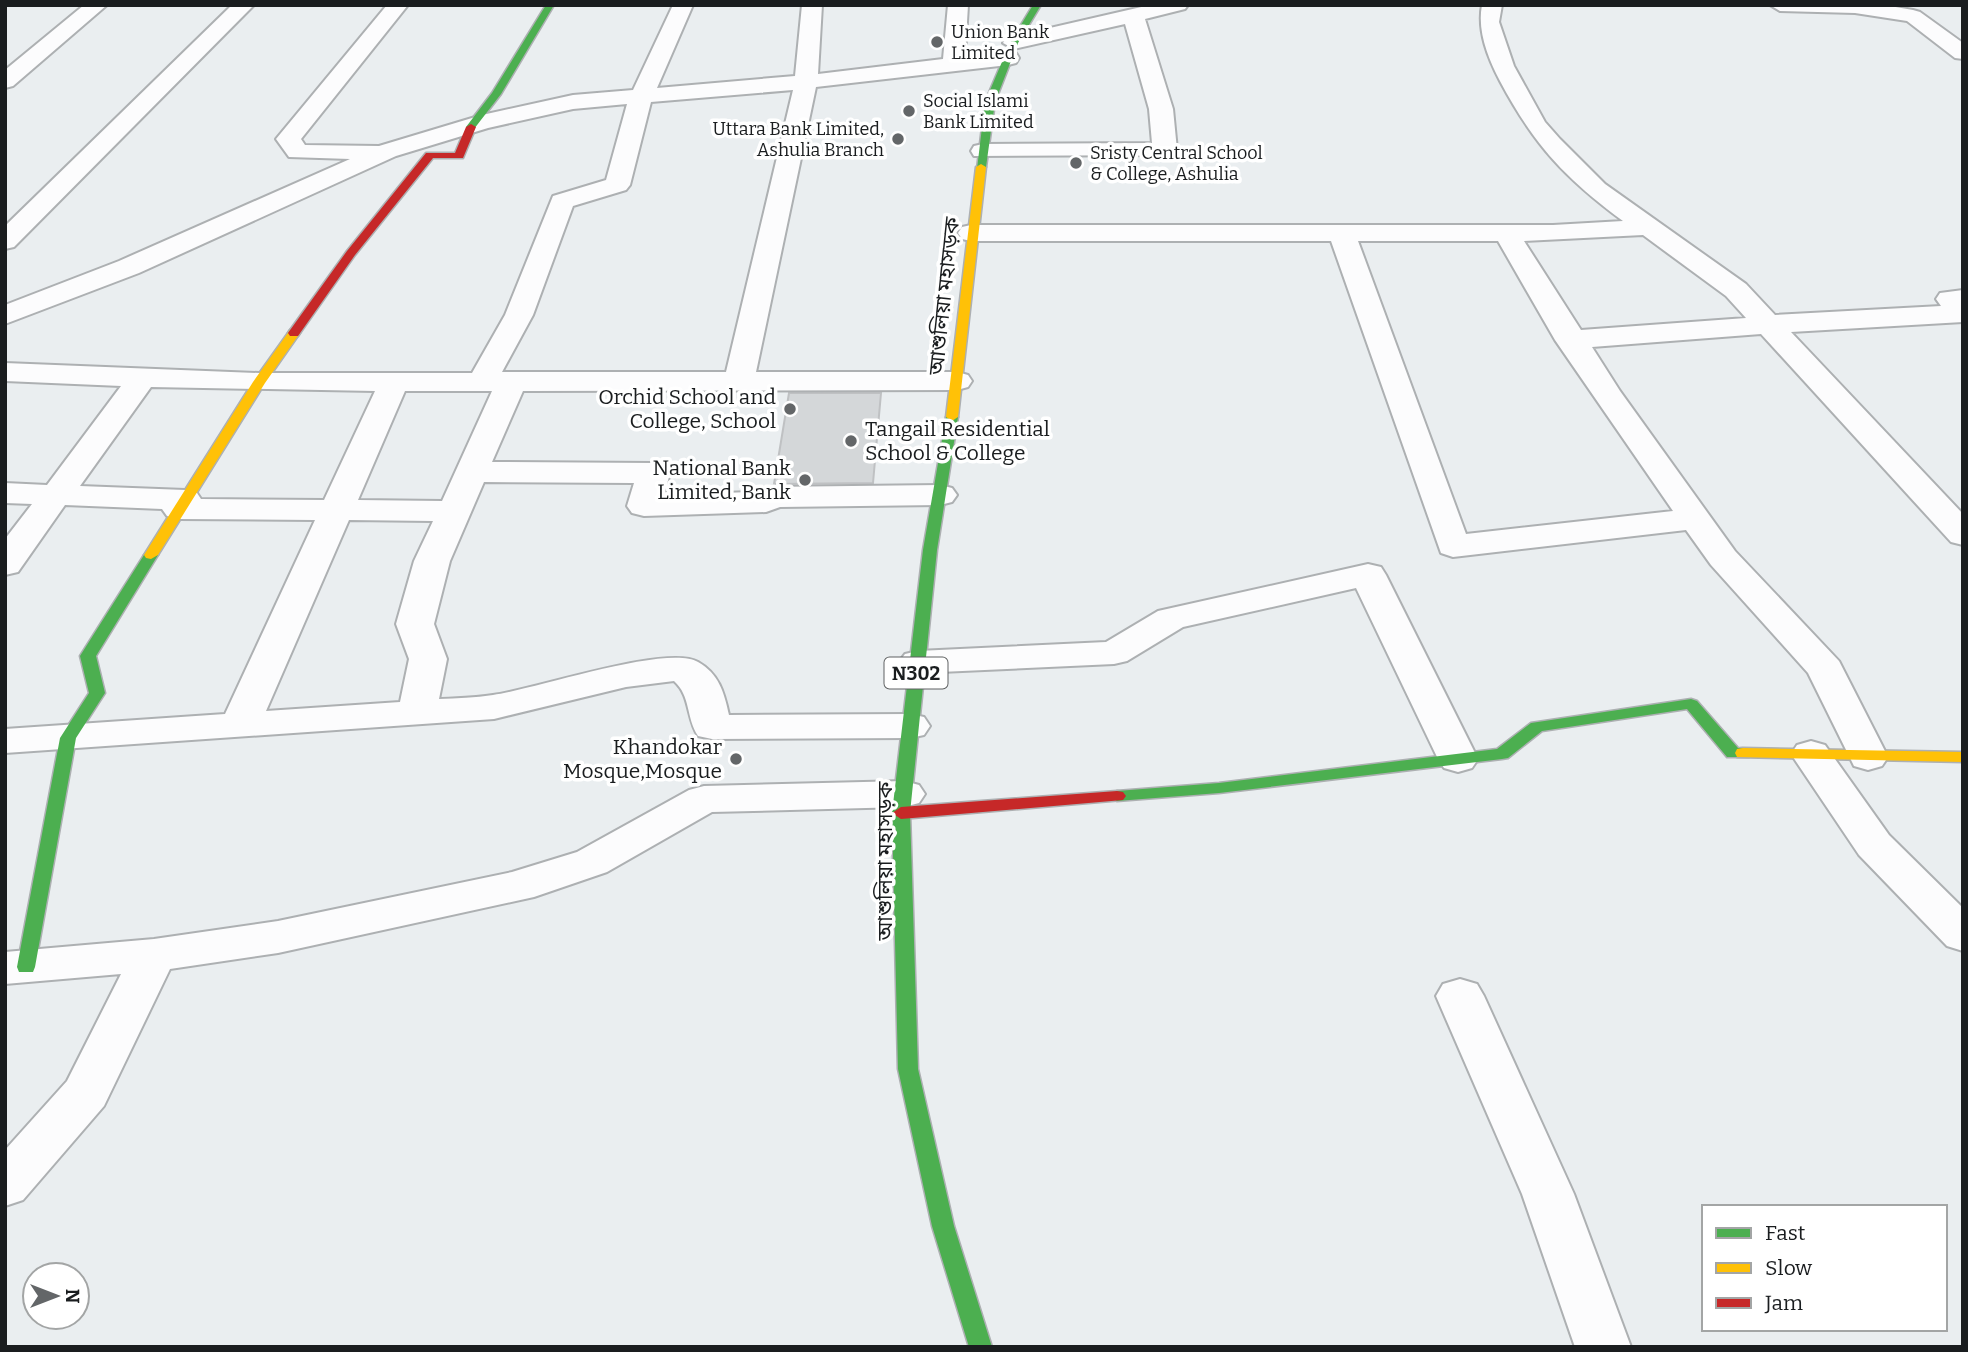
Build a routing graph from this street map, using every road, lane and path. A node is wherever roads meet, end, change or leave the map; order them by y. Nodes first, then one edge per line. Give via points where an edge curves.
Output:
1 (97, 5) edge
2 (244, 5) edge
3 (398, 5) edge
4 (550, 5) edge
5 (683, 5) edge
6 (812, 5) edge
7 (958, 5) edge
8 (1037, 5) edge
9 (1178, 5) edge
10 (1492, 5) edge
11 (1780, 5) edge
12 (1133, 15) junction
13 (1011, 51) junction
14 (1963, 53) edge
15 (954, 64) junction
16 (5, 81) edge
17 (806, 82) junction
18 (641, 96) junction
19 (471, 126) junction
20 (387, 151) junction
21 (983, 151) junction
22 (1646, 227) junction
23 (971, 233) junction
24 (1342, 233) junction
25 (1506, 233) junction
26 (5, 241) edge
27 (1963, 299) edge
28 (5, 315) edge
29 (1770, 325) junction
30 (1570, 340) junction
31 (5, 372) edge
32 (144, 377) junction
33 (739, 381) junction
34 (957, 381) junction
35 (259, 382) junction
36 (394, 382) junction
37 (497, 383) junction
38 (470, 472) junction
39 (5, 493) edge
40 (55, 495) junction
41 (940, 495) junction
42 (182, 505) junction
43 (336, 509) junction
44 (453, 511) junction
45 (1695, 519) junction
46 (1963, 535) edge
47 (5, 564) edge
48 (918, 662) junction
49 (417, 712) junction
50 (240, 725) junction
51 (910, 726) junction
52 (68, 738) junction
53 (5, 741) edge
54 (1811, 754) junction
55 (1868, 757) junction
56 (1963, 757) edge
57 (1458, 760) junction
58 (903, 803) junction
59 (1963, 935) edge
60 (154, 955) junction
61 (16, 967) edge
62 (1460, 996) dead end
63 (5, 1185) edge
64 (981, 1347) edge
65 (1603, 1347) edge

1 - 16 street
2 - 26 street
3 - 20 street via 288,139 298,152
4 - 19 main road
5 - 18 street
6 - 17 street
7 - 15 street
8 - 13 main road, আশুলিয়া মহাসড়ক / N302
9 - 12 street
10 - 22 street via 1489,22 1494,44 1535,125 1596,189
11 - 14 street via 1913,16
12 - 13 street
12 - 21 street via 1161,109 1165,150
13 - 15 street
13 - 21 main road, আশুলিয়া মহাসড়ক / N302 via 990,102
15 - 17 street
17 - 18 street
17 - 33 street
18 - 19 street via 573,102
18 - 37 street via 617,185 562,201
19 - 20 street
19 - 35 main road via 459,156 430,155 351,253
20 - 28 street via 129,267
21 - 23 main road, আশুলিয়া মহাসড়ক / N302
22 - 25 street
22 - 29 street via 1736,290
23 - 24 street
23 - 34 main road, আশুলিয়া মহাসড়ক / N302
24 - 25 street
24 - 45 street via 1453,546
25 - 30 street
27 - 29 street via 1950,299 1963,313
29 - 30 street
29 - 46 street
30 - 45 street
31 - 32 street
32 - 35 street
32 - 40 street
33 - 34 street
33 - 37 street
34 - 41 main road, আশুলিয়া মহাসড়ক / N302
35 - 36 street
35 - 42 main road
36 - 37 street
36 - 43 street
37 - 38 street
38 - 41 street via 653,473 644,506 766,502 765,497
38 - 44 street
39 - 40 street
40 - 42 street
40 - 47 street
41 - 48 main road, আশুলিয়া মহাসড়ক / N302
42 - 43 street
42 - 52 main road via 89,656 97,693
43 - 44 street
43 - 50 street
44 - 49 street via 432,561 415,624 428,659
45 - 55 street via 1723,558 1825,669
48 - 51 main road, আশুলিয়া মহাসড়ক / N302
48 - 57 street via 1114,653 1171,619 1368,575
49 - 50 street
49 - 51 street via 494,708 626,675 683,669 704,686 712,727
50 - 52 street
51 - 58 main road, আশুলিয়া মহাসড়ক / N302
52 - 53 street
52 - 61 main road
54 - 55 main road
54 - 57 main road via 1733,753 1691,704 1537,727 1502,754
54 - 59 street via 1874,845
55 - 56 main road
57 - 58 main road via 1219,788
58 - 60 street via 704,799 592,862 518,886 278,936
58 - 64 main road, আশুলিয়া মহাসড়ক / N302 via 908,1069 943,1226
60 - 61 street
60 - 63 street via 86,1093
62 - 65 street via 1548,1194

